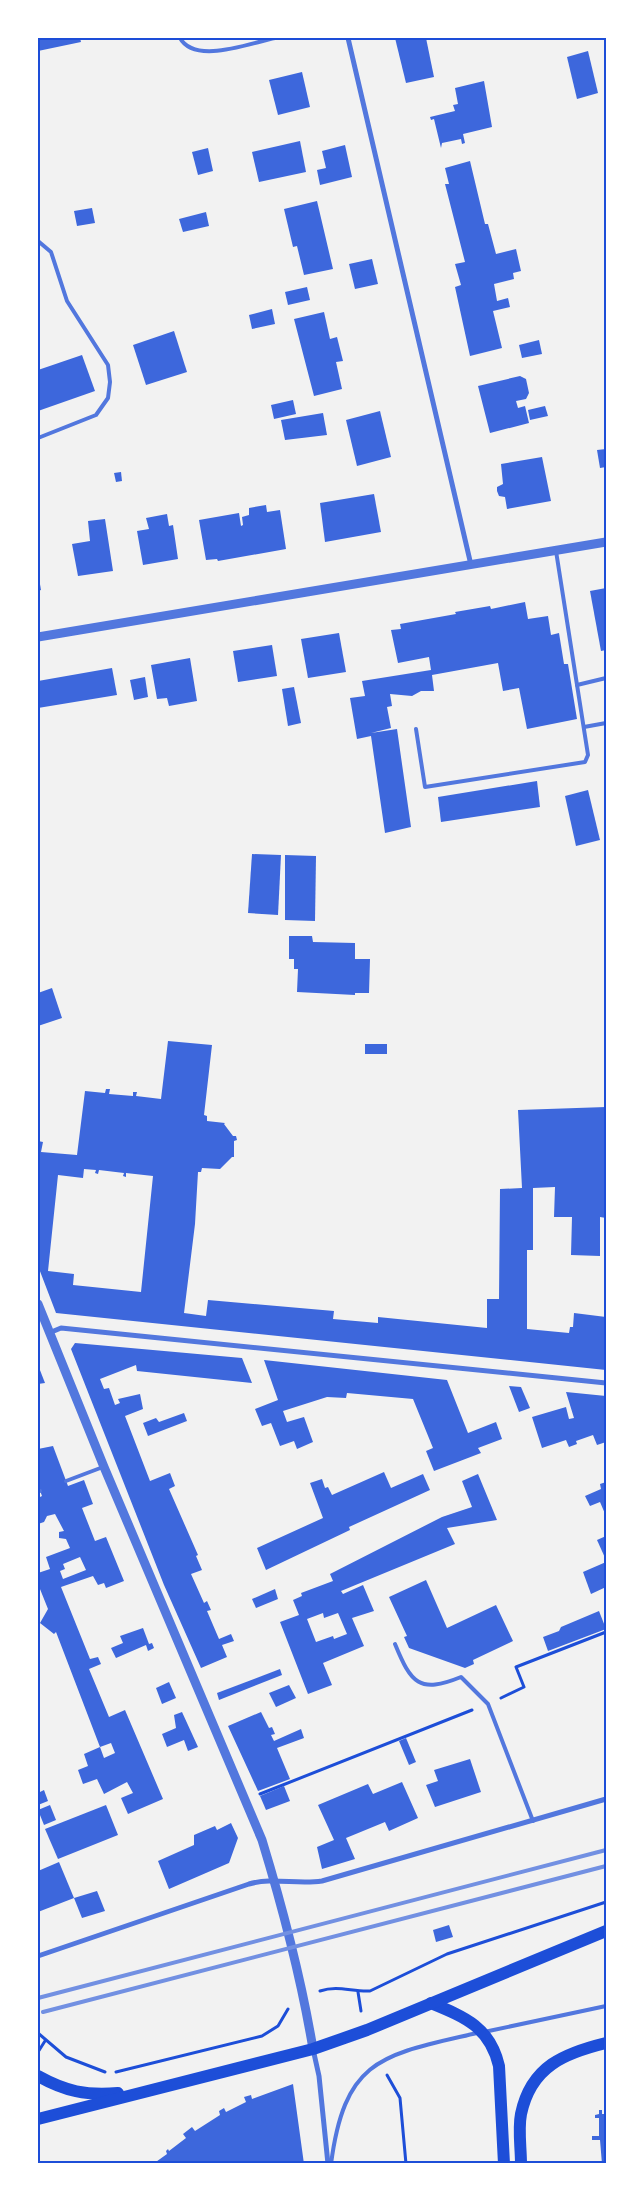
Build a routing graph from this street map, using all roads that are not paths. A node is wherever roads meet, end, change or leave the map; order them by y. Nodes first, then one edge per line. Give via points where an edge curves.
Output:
1 (180, 38) edge
2 (274, 38) edge
3 (348, 38) edge
4 (38, 241) edge
5 (38, 438) edge
6 (606, 542) edge
7 (556, 551) junction
8 (471, 565) junction
9 (38, 637) edge
10 (606, 678) edge
11 (578, 685) junction
12 (606, 723) edge
13 (584, 728) junction
14 (416, 729) dead end
15 (38, 1304) edge
16 (49, 1333) junction
17 (606, 1383) edge
18 (104, 1467) junction
19 (66, 1481) dead end
20 (395, 1644) dead end
21 (606, 1799) edge
22 (533, 1821) junction
23 (275, 1880) junction
24 (606, 1931) edge
25 (38, 1956) edge
26 (431, 2003) junction
27 (606, 2006) edge
28 (482, 2032) junction
29 (606, 2043) edge
30 (313, 2048) junction
31 (38, 2076) edge
32 (155, 2090) junction
33 (38, 2120) edge
34 (330, 2164) edge
35 (504, 2164) edge
36 (522, 2164) edge

1 - 2 lane via 193,51 209,52
3 - 8 street
4 - 5 lane via 51,252 67,301 108,365 110,382 108,398 96,415
6 - 7 street
7 - 8 street
7 - 11 lane
8 - 9 street
10 - 11 lane
11 - 13 lane
12 - 13 lane
13 - 14 lane via 588,755 585,762 425,787
15 - 16 street
16 - 17 street via 67,1329
16 - 18 street
18 - 19 lane
18 - 23 street via 262,1840
20 - 22 lane via 404,1667 413,1678 432,1686 461,1677 488,1704
21 - 22 street
22 - 23 street via 322,1881 292,1883
23 - 25 street via 249,1884
23 - 30 street via 302,1984
24 - 26 main road
26 - 28 main road via 470,2020
26 - 30 main road
27 - 28 lane
28 - 34 lane via 404,2050 379,2062 361,2077 349,2093 336,2130
28 - 35 main road via 494,2050 499,2066
29 - 36 main road via 572,2052 546,2068 520,2116
30 - 32 main road
30 - 34 street
31 - 32 main road via 63,2090 102,2094
32 - 33 main road

